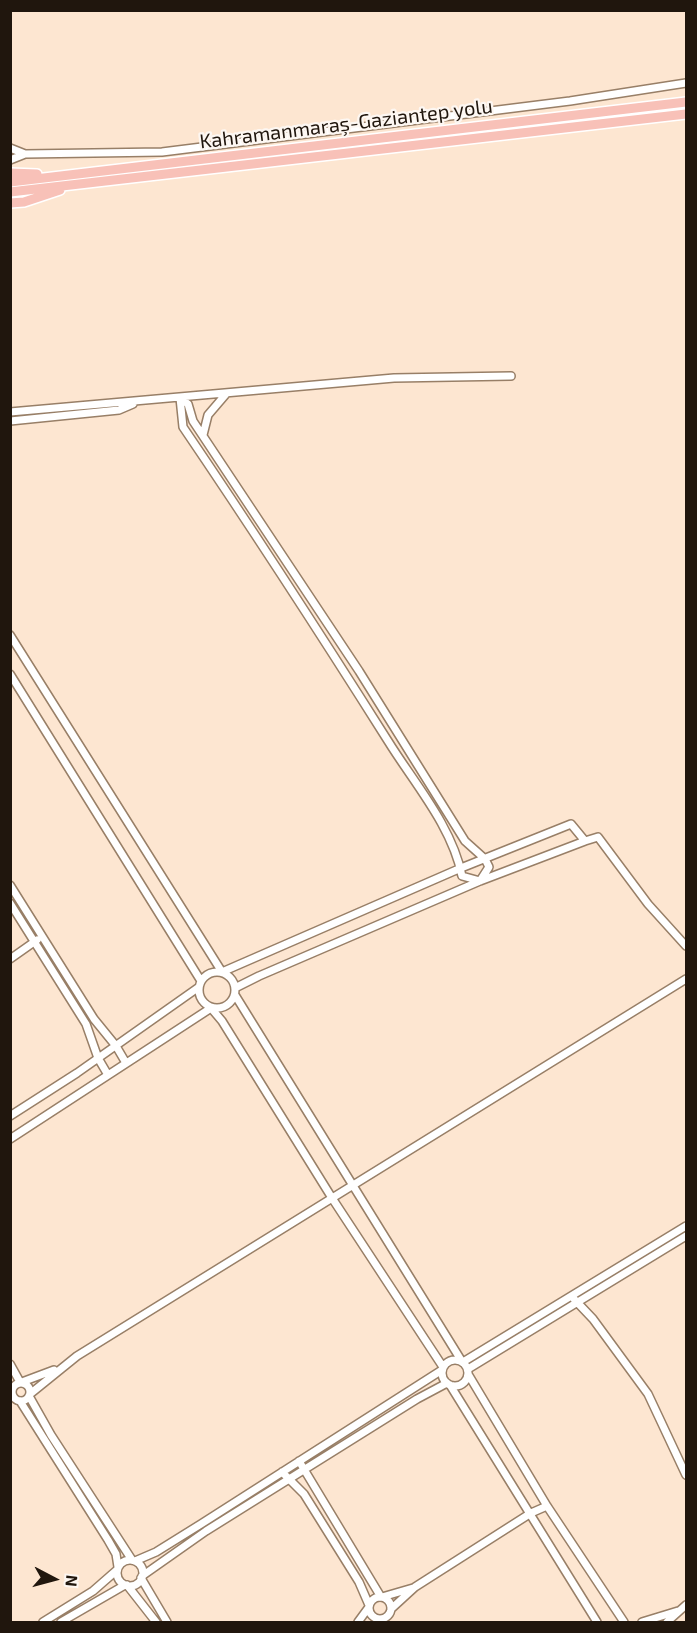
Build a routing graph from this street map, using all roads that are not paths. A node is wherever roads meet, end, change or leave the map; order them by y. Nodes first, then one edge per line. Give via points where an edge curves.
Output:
1 (687, 83) edge
2 (687, 102) edge
3 (687, 114) edge
4 (10, 147) edge
5 (25, 154) junction
6 (10, 160) edge
7 (10, 173) edge
8 (57, 176) junction
9 (10, 182) edge
10 (74, 185) junction
11 (10, 192) edge
12 (10, 203) edge
13 (512, 376) dead end
14 (226, 394) junction
15 (180, 398) junction
16 (135, 403) junction
17 (10, 412) edge
18 (10, 422) edge
19 (203, 435) junction
20 (10, 635) edge
21 (10, 674) edge
22 (585, 841) junction
23 (485, 859) junction
24 (461, 868) junction
25 (480, 880) junction
26 (10, 885) edge
27 (10, 903) edge
28 (39, 932) junction
29 (35, 943) junction
30 (687, 946) edge
31 (10, 959) edge
32 (222, 972) junction
33 (687, 979) edge
34 (200, 984) junction
35 (235, 992) junction
36 (211, 1008) junction
37 (116, 1046) junction
38 (98, 1058) junction
39 (126, 1063) junction
40 (108, 1075) junction
41 (10, 1116) edge
42 (10, 1139) edge
43 (351, 1187) junction
44 (332, 1198) junction
45 (687, 1226) edge
46 (687, 1236) edge
47 (575, 1299) junction
48 (462, 1361) junction
49 (10, 1364) edge
50 (59, 1368) junction
51 (442, 1368) junction
52 (468, 1371) junction
53 (21, 1382) junction
54 (448, 1384) junction
55 (11, 1388) edge
56 (29, 1395) junction
57 (16, 1401) edge
58 (299, 1461) junction
59 (305, 1470) junction
60 (282, 1472) junction
61 (687, 1475) edge
62 (289, 1480) junction
63 (251, 1492) junction
64 (257, 1500) junction
65 (91, 1506) junction
66 (547, 1506) junction
67 (531, 1513) junction
68 (201, 1524) junction
69 (206, 1531) junction
70 (133, 1560) junction
71 (118, 1569) junction
72 (142, 1577) junction
73 (126, 1585) junction
74 (416, 1587) junction
75 (382, 1597) junction
76 (687, 1605) edge
77 (69, 1606) junction
78 (369, 1606) junction
79 (390, 1611) junction
80 (678, 1611) junction
81 (74, 1614) junction
82 (165, 1619) edge
83 (378, 1620) edge
84 (155, 1621) edge
85 (43, 1623) edge
86 (61, 1623) edge
87 (358, 1623) edge
88 (368, 1623) edge
89 (392, 1623) edge
90 (597, 1623) edge
91 (624, 1623) edge
92 (642, 1623) edge
93 (667, 1623) edge

1 - 5 street via 162,152
2 - 8 highway, Kahramanmaraş-Gaziantep yolu
3 - 10 highway, Kahramanmaraş-Gaziantep yolu
4 - 5 street
5 - 6 street
7 - 8 highway
8 - 9 highway, Kahramanmaraş-Gaziantep yolu
10 - 11 highway, Kahramanmaraş-Gaziantep yolu
10 - 12 highway via 47,196
13 - 14 street via 394,378
14 - 15 street
14 - 19 street via 208,415
15 - 16 street
15 - 19 street via 188,404
15 - 24 street via 183,428 348,678 437,819
16 - 17 street via 120,401
16 - 18 street via 119,410
19 - 23 street via 465,841
20 - 32 street
21 - 34 street
22 - 23 street via 571,824
22 - 25 street
22 - 30 street via 598,837 648,904
23 - 24 street
23 - 25 street via 489,867
24 - 25 street via 462,876
24 - 32 street
25 - 35 street via 259,976
26 - 28 street
27 - 29 street
28 - 29 street
28 - 37 street via 94,1019
29 - 31 street
29 - 38 street via 86,1024
32 - 34 street via 208,975
32 - 35 street via 233,981
33 - 43 street
34 - 36 street via 202,1000
34 - 37 street
35 - 36 street via 226,1006
35 - 43 street
36 - 39 street
36 - 44 street
37 - 38 street
37 - 39 street
38 - 40 street
38 - 41 street
39 - 40 street
40 - 42 street
43 - 44 street
43 - 48 street
44 - 50 street
44 - 51 street
45 - 47 street
46 - 47 street
47 - 48 street
47 - 52 street
47 - 61 street via 648,1394
48 - 51 street via 453,1359
48 - 52 street
49 - 53 street
50 - 53 street
50 - 56 street
51 - 54 street via 442,1377
51 - 58 street
52 - 54 street via 462,1384
52 - 66 street
53 - 55 street
53 - 56 street via 28,1386
54 - 59 street via 417,1399
54 - 67 street
55 - 57 street
56 - 57 street
56 - 65 street
57 - 65 street
58 - 59 street
58 - 60 street
59 - 62 street
59 - 75 street
60 - 62 street
60 - 63 street
62 - 64 street
62 - 78 street via 304,1494 359,1582
63 - 64 street
63 - 68 street
64 - 69 street
65 - 70 street
65 - 71 street via 116,1554
66 - 67 street
66 - 91 street
67 - 74 street
67 - 90 street
68 - 69 street
68 - 70 street via 156,1552
69 - 72 street
70 - 71 street via 124,1561
70 - 72 street via 142,1569
71 - 73 street via 120,1580
71 - 77 street
72 - 73 street via 134,1585
72 - 82 street
73 - 81 street
73 - 84 street
74 - 75 street
74 - 79 street
75 - 78 street
75 - 79 street via 388,1600
76 - 80 street
77 - 81 street
77 - 85 street
78 - 83 street
78 - 87 street
79 - 83 street
79 - 89 street
80 - 92 street
80 - 93 street
81 - 86 street
82 - 84 street
83 - 88 street

